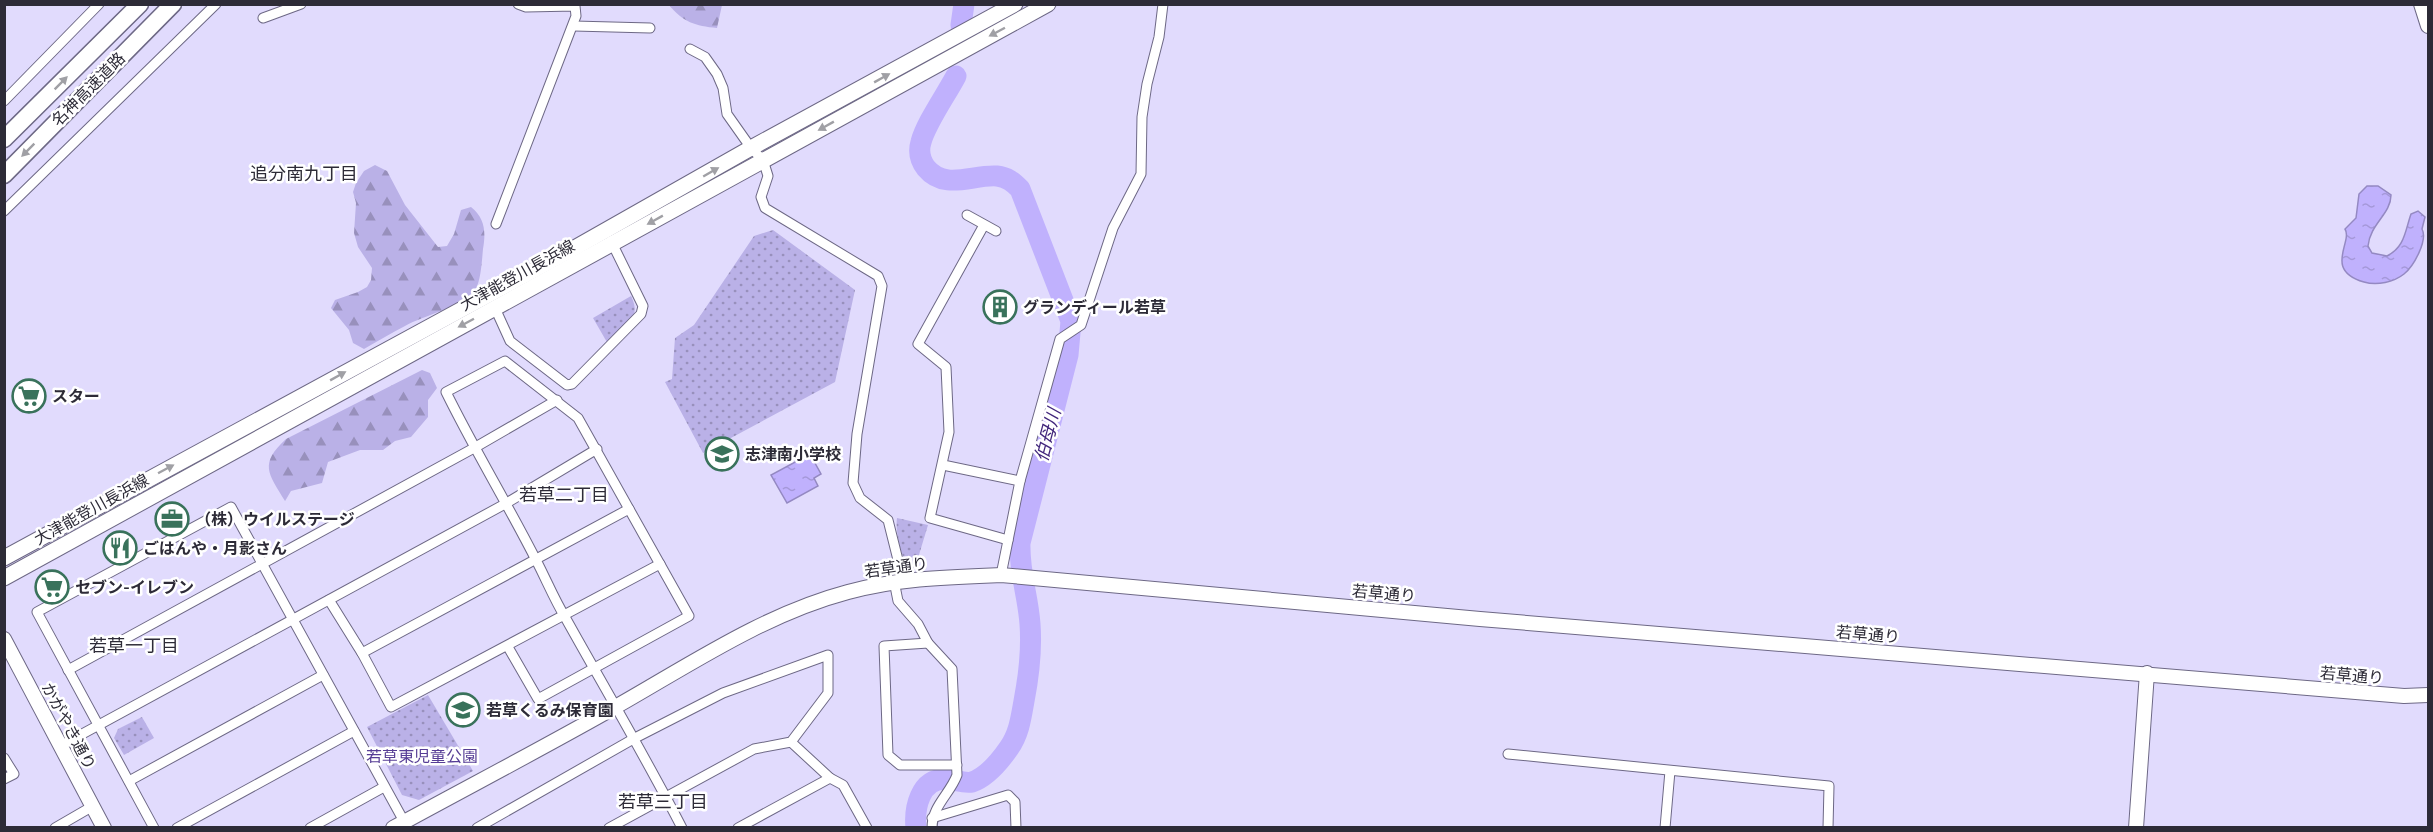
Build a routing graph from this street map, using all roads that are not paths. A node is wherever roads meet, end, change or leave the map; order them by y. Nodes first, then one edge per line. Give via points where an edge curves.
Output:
1 (99, 4) edge
2 (140, 4) edge
3 (173, 4) edge
4 (216, 4) edge
5 (301, 4) edge
6 (518, 4) edge
7 (1015, 4) edge
8 (1048, 4) edge
9 (1163, 4) edge
10 (2421, 4) edge
11 (263, 18) dead end
12 (574, 26) junction
13 (2428, 26) edge
14 (650, 28) dead end
15 (690, 49) dead end
16 (4, 101) edge
17 (4, 140) edge
18 (751, 148) junction
19 (763, 160) junction
20 (4, 175) edge
21 (4, 211) edge
22 (967, 215) dead end
23 (496, 224) dead end
24 (984, 225) junction
25 (996, 231) dead end
26 (609, 237) junction
27 (495, 308) junction
28 (557, 400) junction
29 (474, 448) junction
30 (597, 449) junction
31 (943, 465) junction
32 (1020, 481) junction
33 (505, 504) junction
34 (629, 509) junction
35 (1008, 540) junction
36 (4, 558) edge
37 (536, 560) junction
38 (263, 563) junction
39 (660, 564) junction
40 (1008, 576) junction
41 (4, 578) edge
42 (899, 580) junction
43 (329, 600) junction
44 (563, 615) junction
45 (292, 619) junction
46 (4, 639) edge
47 (928, 643) junction
48 (508, 646) junction
49 (362, 653) junction
50 (594, 668) junction
51 (68, 670) junction
52 (2147, 673) junction
53 (323, 675) junction
54 (2428, 695) edge
55 (615, 707) junction
56 (98, 726) junction
57 (354, 731) junction
58 (635, 738) junction
59 (791, 742) junction
60 (62, 745) junction
61 (1508, 754) dead end
62 (4, 758) edge
63 (957, 770) junction
64 (1670, 771) junction
65 (830, 778) junction
66 (4, 779) edge
67 (129, 781) junction
68 (384, 787) junction
69 (666, 796) junction
70 (93, 806) junction
71 (932, 823) edge
72 (402, 826) edge
73 (55, 828) edge
74 (105, 828) edge
75 (154, 828) edge
76 (177, 828) edge
77 (310, 828) edge
78 (477, 828) edge
79 (609, 828) edge
80 (682, 828) edge
81 (738, 828) edge
82 (867, 828) edge
83 (1016, 828) edge
84 (1665, 828) edge
85 (1828, 828) edge
86 (2136, 828) edge

1 - 16 street
17 -> 2 highway, 名神高速道路
3 -> 20 highway, 名神高速道路
4 - 21 street
5 - 11 street
6 - 12 street via 575,6
18 -> 7 main road, 大津能登川長浜線
8 -> 19 main road, 大津能登川長浜線
9 - 32 street via 1142,117 1141,174 1113,228 1081,326 1060,339
10 - 13 street
12 - 14 street
12 - 23 street
15 - 18 street via 705,57 717,74 727,114
18 - 19 street
26 -> 18 main road, 大津能登川長浜線
19 -> 26 main road, 大津能登川長浜線
19 - 42 street via 768,176 761,197 765,208 861,264 878,276 882,286 857,434 853,483 860,498 888,520
22 - 24 street
24 - 25 street
24 - 31 street via 918,345 946,368 950,432
26 - 27 main road, 大津能登川長浜線
26 - 27 street via 643,306 641,314 572,384 567,385 510,340
36 -> 26 main road, 大津能登川長浜線
27 -> 41 main road, 大津能登川長浜線
28 - 29 street
28 - 29 street via 505,361 446,392
28 - 30 street via 578,418
29 - 33 street
29 - 38 street
30 - 33 street
30 - 34 street
31 - 32 street
31 - 35 street via 931,520
32 - 35 street
33 - 37 street
33 - 43 street
34 - 37 street
34 - 39 street
35 - 40 street
37 - 44 street
37 - 49 street
38 - 45 street
38 - 51 street
38 - 51 street via 231,507 37,612
39 - 44 street
39 - 50 street via 689,616
40 - 42 street, 若草通り
40 - 52 street, 若草通り
42 - 47 street via 898,602 918,624
42 - 55 street, 若草通り via 797,609 711,651
43 - 45 street
43 - 49 street
44 - 48 street
44 - 50 street
45 - 53 street
45 - 56 street
46 - 60 street, かがやき通り
47 - 63 street via 952,669
47 - 63 street via 884,646 888,755 900,765
48 - 49 street via 391,707
48 - 50 street via 538,699
50 - 55 street
51 - 56 street
52 - 54 street, 若草通り
52 - 86 street
53 - 57 street
53 - 67 street
55 - 58 street
55 - 72 street, 若草通り
56 - 60 street
56 - 67 street
57 - 68 street
57 - 76 street
58 - 59 street via 723,693 828,655 828,693
58 - 69 street
58 - 78 street
59 - 65 street
59 - 69 street via 754,749
60 - 70 street, かがやき通り
61 - 64 street
62 - 66 street via 14,774
63 - 71 street via 953,787 939,803
64 - 84 street
64 - 85 street via 1829,786
65 - 81 street
65 - 82 street via 843,785
67 - 75 street
68 - 72 street
68 - 77 street
69 - 79 street
69 - 80 street
70 - 73 street
70 - 74 street, かがやき通り
71 - 83 street via 1008,795 1016,802

